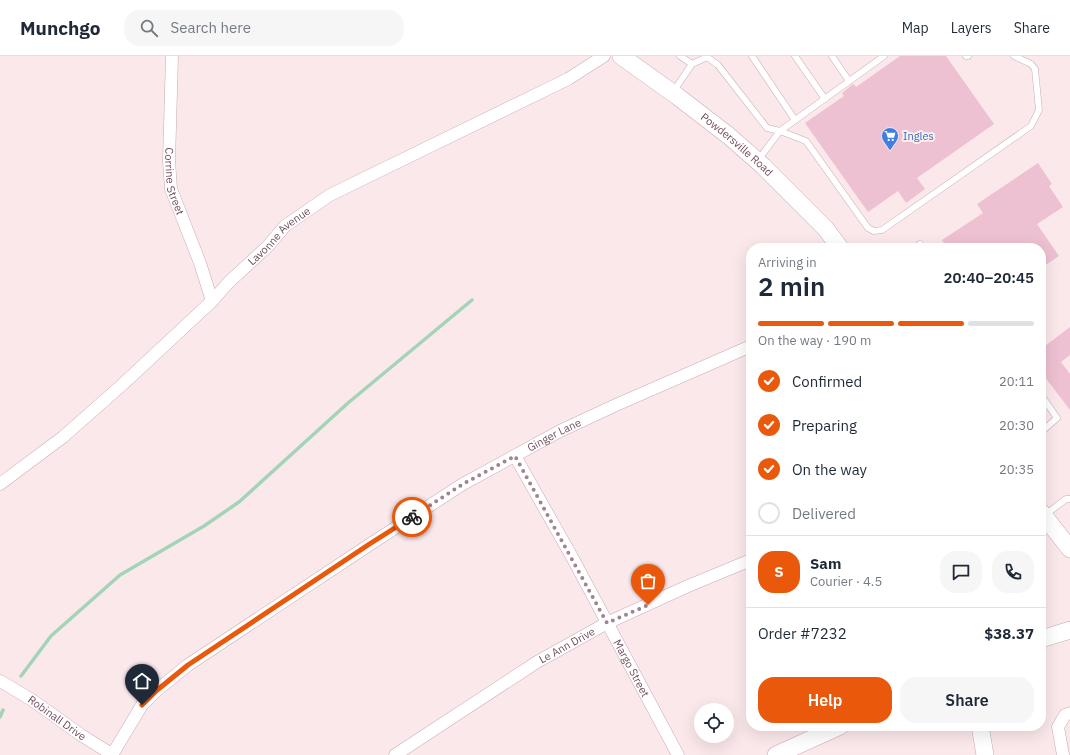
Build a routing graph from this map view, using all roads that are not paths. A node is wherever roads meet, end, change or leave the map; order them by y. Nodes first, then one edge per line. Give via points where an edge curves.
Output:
1 (172, 56) edge
2 (604, 56) edge
3 (621, 56) edge
4 (680, 56) edge
5 (707, 56) edge
6 (752, 56) edge
7 (795, 56) edge
8 (832, 56) edge
9 (870, 56) edge
10 (884, 56) edge
11 (1014, 56) edge
12 (875, 63) junction
13 (692, 64) junction
14 (849, 81) junction
15 (672, 93) junction
16 (825, 99) junction
17 (795, 120) junction
18 (780, 131) junction
19 (757, 161) junction
20 (836, 243) edge
21 (212, 301) junction
22 (746, 348) edge
23 (1046, 403) edge
24 (1046, 428) edge
25 (515, 456) junction
26 (0, 484) edge
27 (1070, 499) edge
28 (1046, 512) edge
29 (1046, 519) edge
30 (1070, 549) edge
31 (746, 562) edge
32 (607, 623) junction
33 (1070, 630) edge
34 (1046, 637) edge
35 (0, 681) edge
36 (1070, 713) edge
37 (829, 731) edge
38 (981, 731) edge
39 (113, 755) edge
40 (395, 755) edge
41 (678, 755) edge
42 (776, 755) edge
43 (986, 755) edge
44 (1063, 755) edge

1 - 21 street, Corrine Street via 169,161 171,189
2 - 21 street, Lavonne Avenue via 568,79 330,195 285,226
3 - 15 street, Powdersville Road
4 - 13 lane
5 - 13 lane
5 - 18 lane via 718,65 767,128
6 - 17 lane
7 - 16 lane
8 - 14 lane
9 - 12 lane
10 - 12 lane
11 - 18 lane via 1031,64 1034,69 1039,110 1031,126 882,230 868,228 806,141
12 - 14 lane
13 - 15 lane
14 - 16 lane
15 - 19 street, Powdersville Road via 729,136
16 - 17 lane
17 - 18 lane
18 - 19 lane
19 - 20 street, Powdersville Road via 826,229
21 - 26 street, Lavonne Avenue via 68,432
22 - 25 street, Ginger Lane via 560,431
23 - 24 lane via 1057,418
25 - 32 street, Margo Street
25 - 39 street, Ginger Lane via 463,484 180,671 142,705
27 - 28 lane
29 - 30 street
31 - 32 street, Le Ann Drive
32 - 40 street, Le Ann Drive via 537,662
32 - 41 street, Margo Street
33 - 34 street
35 - 39 street, Robinall Drive
36 - 44 street via 1065,715 1058,727
37 - 42 street
38 - 43 street

